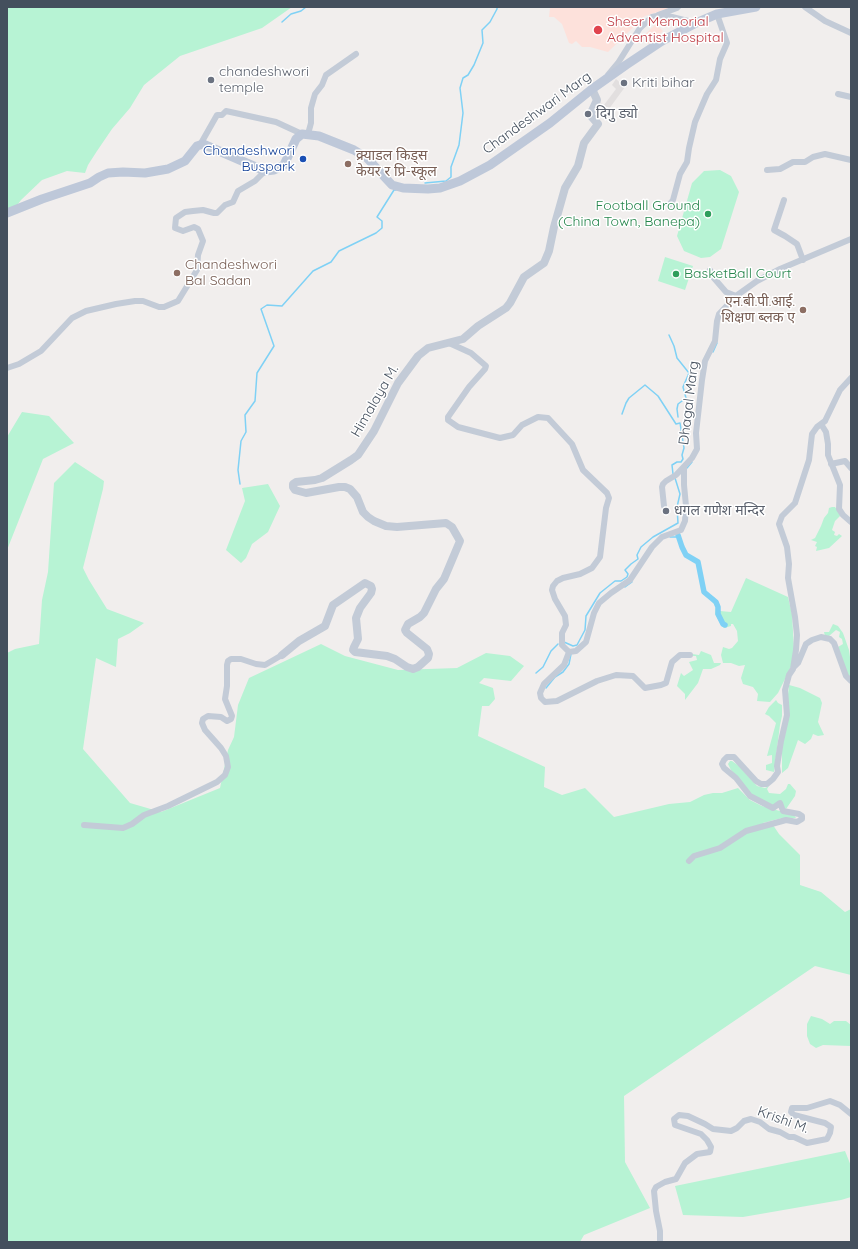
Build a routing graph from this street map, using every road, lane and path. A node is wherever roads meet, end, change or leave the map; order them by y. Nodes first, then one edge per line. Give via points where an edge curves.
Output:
1 (678, 7) edge
2 (756, 7) edge
3 (805, 7) edge
4 (717, 14) junction
5 (657, 15) junction
6 (696, 23) junction
7 (851, 33) edge
8 (356, 54) dead end
9 (600, 83) junction
10 (592, 89) junction
11 (838, 94) dead end
12 (851, 97) edge
13 (305, 134) junction
14 (200, 145) junction
15 (851, 160) edge
16 (766, 170) dead end
17 (265, 171) junction
18 (784, 200) dead end
19 (669, 205) dead end
20 (7, 213) edge
21 (851, 239) edge
22 (803, 260) junction
23 (710, 270) dead end
24 (736, 296) junction
25 (449, 343) junction
26 (7, 368) edge
27 (851, 378) edge
28 (825, 421) junction
29 (831, 464) junction
30 (684, 467) junction
31 (851, 468) edge
32 (664, 506) dead end
33 (851, 522) edge
34 (569, 652) junction
35 (282, 655) joint
36 (690, 655) dead end
37 (793, 668) junction
38 (851, 680) edge
39 (84, 825) dead end
40 (689, 861) dead end
41 (851, 1114) edge
42 (660, 1242) edge

1 - 5 street
2 - 4 main road, Chandeshwari Marg
3 - 7 street via 825,21
4 - 6 main road, Chandeshwari Marg
4 - 19 street via 727,43 720,59 716,80 695,122 688,162 680,174 673,200
5 - 6 street
5 - 9 street via 649,18 640,28 618,63
6 - 9 main road, Chandeshwari Marg via 656,45
8 - 13 street via 326,76 314,98 311,123
9 - 10 main road, Chandeshwari Marg
10 - 13 main road, Chandeshwari Marg via 490,166 440,188 404,188 392,185 367,158 354,150 319,136
10 - 25 street, Himalaya M. via 597,100 590,113 598,124 584,143 578,166 565,188 544,263 524,277 506,308 463,339
11 - 12 street
13 - 14 street via 276,122 226,111 218,116
13 - 17 main road via 296,139 284,165
14 - 17 main road via 208,145
14 - 20 main road via 185,161 168,169 144,173 108,173 90,183
15 - 16 street via 825,154 805,162 793,162 780,169
17 - 26 street via 255,181 238,191 233,202 225,205 217,213 193,211 185,212 176,218 174,228 184,231 198,229 204,241 198,255 197,270 178,301 164,307 136,301 86,311 72,318 41,351
18 - 22 street via 774,230 797,244
21 - 22 street, Dhagal Marg
22 - 24 street, Dhagal Marg via 780,269
23 - 24 street via 726,292
24 - 30 street, Dhagal Marg via 719,314 715,341 705,361 696,433 697,449
25 - 34 street via 472,354 486,366 448,420 458,427 500,438 513,435 522,425 538,417 548,418 572,444 583,470 607,493 600,557 592,568 557,581 552,590 565,616 562,645
25 - 35 street, Himalaya M. via 428,348 418,356 398,383 374,431 358,455 322,478 293,484 294,490 298,492 339,487 350,489 357,497 363,512 386,526 446,523 452,527 460,541 444,579 424,613 408,624 405,630 427,649 428,658 418,667 410,668 387,656 359,654 353,650 358,639 357,613 372,590 371,586 365,583 333,605 326,626 299,641
27 - 28 street via 840,390
28 - 29 street via 821,424 826,432
28 - 37 street via 812,434 809,460 795,503 782,516 779,524 786,540 788,578 797,635
29 - 31 street via 845,461
29 - 33 street via 840,485 839,509
30 - 32 street, Dhagal Marg via 662,487
30 - 34 street via 686,506 685,521 681,530 662,537 652,547 630,580 599,603 586,642 576,651
34 - 36 street via 564,665 544,684 540,693 545,702 557,701 616,675 633,676 645,688 661,685 666,683 672,662 680,656
35 - 39 street via 265,665 241,659 231,658 228,661 225,700 232,716 227,721 221,717 208,716 202,723 226,756 228,766 218,782 144,815 123,828
37 - 38 street via 798,663 806,644 821,637 834,643 846,676
37 - 40 street via 786,683 787,715 781,740 778,772 773,779 767,784 761,784 734,757 727,758 722,764 750,796 773,808 780,803 783,811 799,814 802,819 797,822 786,820 746,831 720,848 694,856
41 - 42 street, Krishi M. via 840,1105 830,1102 807,1108 792,1108 791,1112 794,1115 825,1123 831,1128 827,1139 808,1143 769,1129 751,1119 731,1131 713,1129 688,1116 679,1115 674,1119 675,1125 702,1134 711,1147 710,1152 697,1154 685,1163 676,1179 665,1182 654,1191

